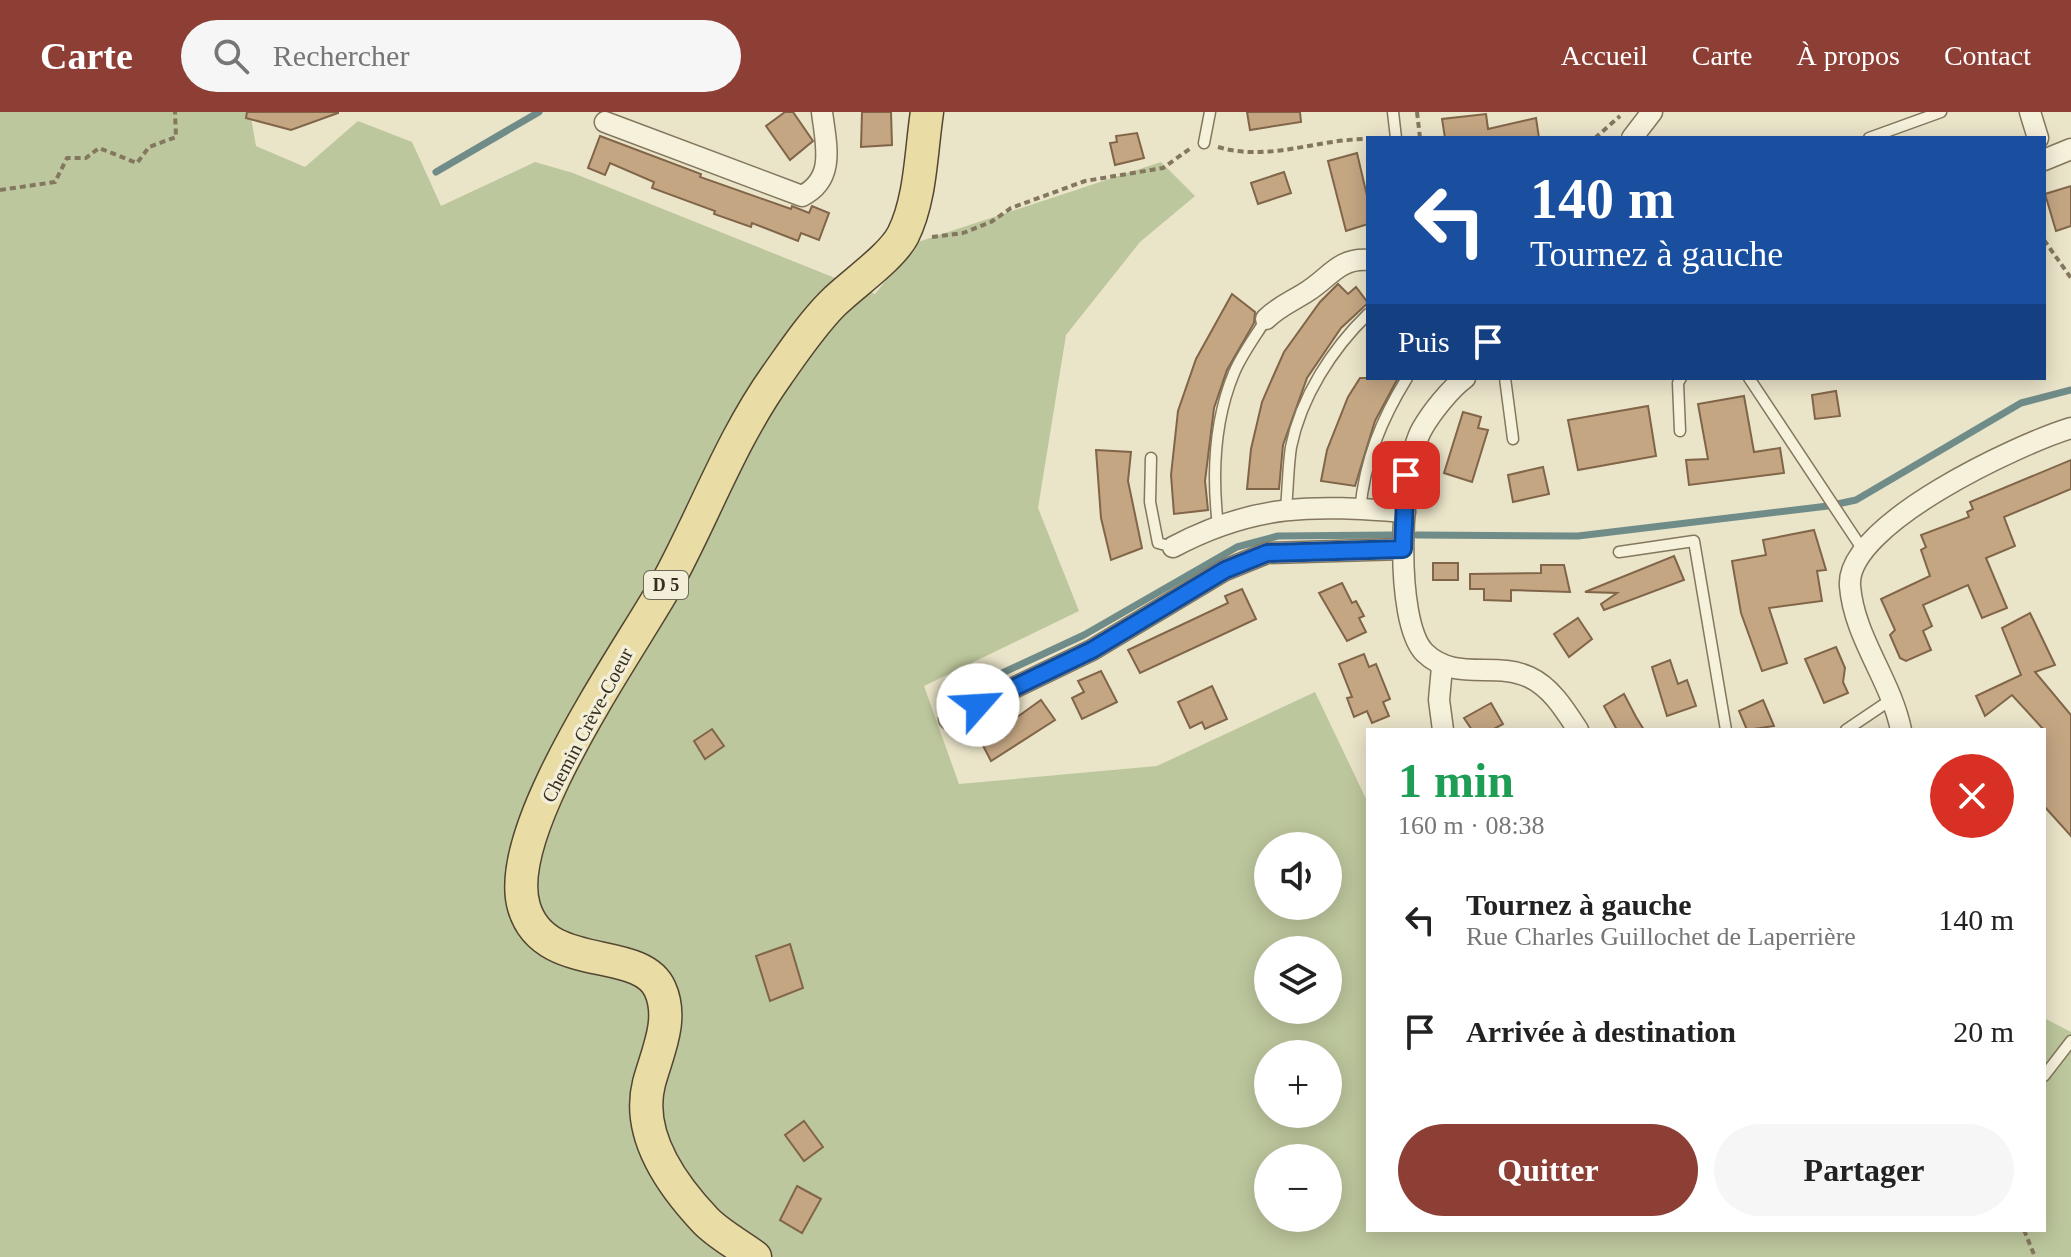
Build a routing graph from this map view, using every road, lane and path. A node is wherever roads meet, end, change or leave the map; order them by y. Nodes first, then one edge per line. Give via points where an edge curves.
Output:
1 (175, 112) edge
2 (822, 112) edge
3 (927, 112) edge
4 (1210, 112) edge
5 (1393, 112) edge
6 (1417, 112) edge
7 (1625, 112) edge
8 (1652, 112) edge
9 (1941, 112) edge
10 (2030, 112) edge
11 (605, 122) dead end
12 (1396, 136) edge
13 (1420, 136) edge
14 (1597, 136) edge
15 (1634, 136) edge
16 (1875, 136) edge
17 (2037, 136) edge
18 (1366, 139) edge
19 (1204, 143) junction
20 (2071, 149) edge
21 (2046, 159) edge
22 (0, 190) edge
23 (901, 239) junction
24 (2046, 243) edge
25 (1366, 260) edge
26 (2071, 278) edge
27 (1366, 316) edge
28 (1266, 319) joint
29 (1406, 380) edge
30 (1463, 380) edge
31 (1505, 380) edge
32 (1680, 380) edge
33 (1750, 380) edge
34 (2071, 428) edge
35 (1680, 431) dead end
36 (1513, 439) dead end
37 (1151, 458) dead end
38 (1286, 508) junction
39 (1360, 510) junction
40 (1405, 512) junction
41 (1218, 526) junction
42 (1173, 547) joint
43 (1403, 549) junction
44 (1863, 550) junction
45 (1619, 552) dead end
46 (1442, 667) junction
47 (1892, 699) junction
48 (949, 719) dead end
49 (1443, 728) edge
50 (1577, 728) edge
51 (1726, 728) edge
52 (1849, 728) edge
53 (1900, 728) edge
54 (2071, 1041) edge
55 (2046, 1073) edge
56 (2025, 1232) edge
57 (755, 1257) edge
58 (2035, 1257) edge

1 - 22 path via 176,137 149,147 137,163 99,148 86,158 67,158 55,182
2 - 11 street via 826,174 818,188 802,196
3 - 23 main road, D 5 via 911,213
4 - 19 lane
5 - 12 lane
6 - 13 path
7 - 14 path
8 - 15 street
9 - 16 lane
10 - 17 street
18 - 19 path via 1243,154
19 - 23 path via 1183,151 1163,168 1085,181 1011,208 963,233
20 - 21 street
23 - 57 main road, Chemin Crève-Coeur / D 5 via 830,305 775,378 715,480 667,582 551,783 526,854 524,907 536,931 569,951 641,969 661,990 666,1024 648,1088 646,1117 653,1148 706,1221
24 - 26 path
25 - 28 street via 1335,268
27 - 38 lane via 1343,338 1311,391 1291,445
28 - 41 lane via 1234,373 1219,431 1213,482
29 - 39 lane via 1384,416 1364,472
30 - 40 street via 1422,429 1406,475
31 - 36 lane
32 - 35 lane
33 - 44 lane
34 - 44 street via 1974,469 1898,517
37 - 42 lane via 1150,502 1158,543
38 - 39 street
38 - 41 street
39 - 40 street
40 - 43 street
41 - 42 street
43 - 46 street via 1409,624 1423,652
43 - 48 street via 1267,553 1225,570 1092,650
44 - 47 street via 1849,583 1856,618
45 - 51 lane via 1694,541
46 - 49 street
46 - 50 street via 1527,675 1560,703
47 - 52 lane
47 - 53 street
54 - 55 lane
56 - 58 path

